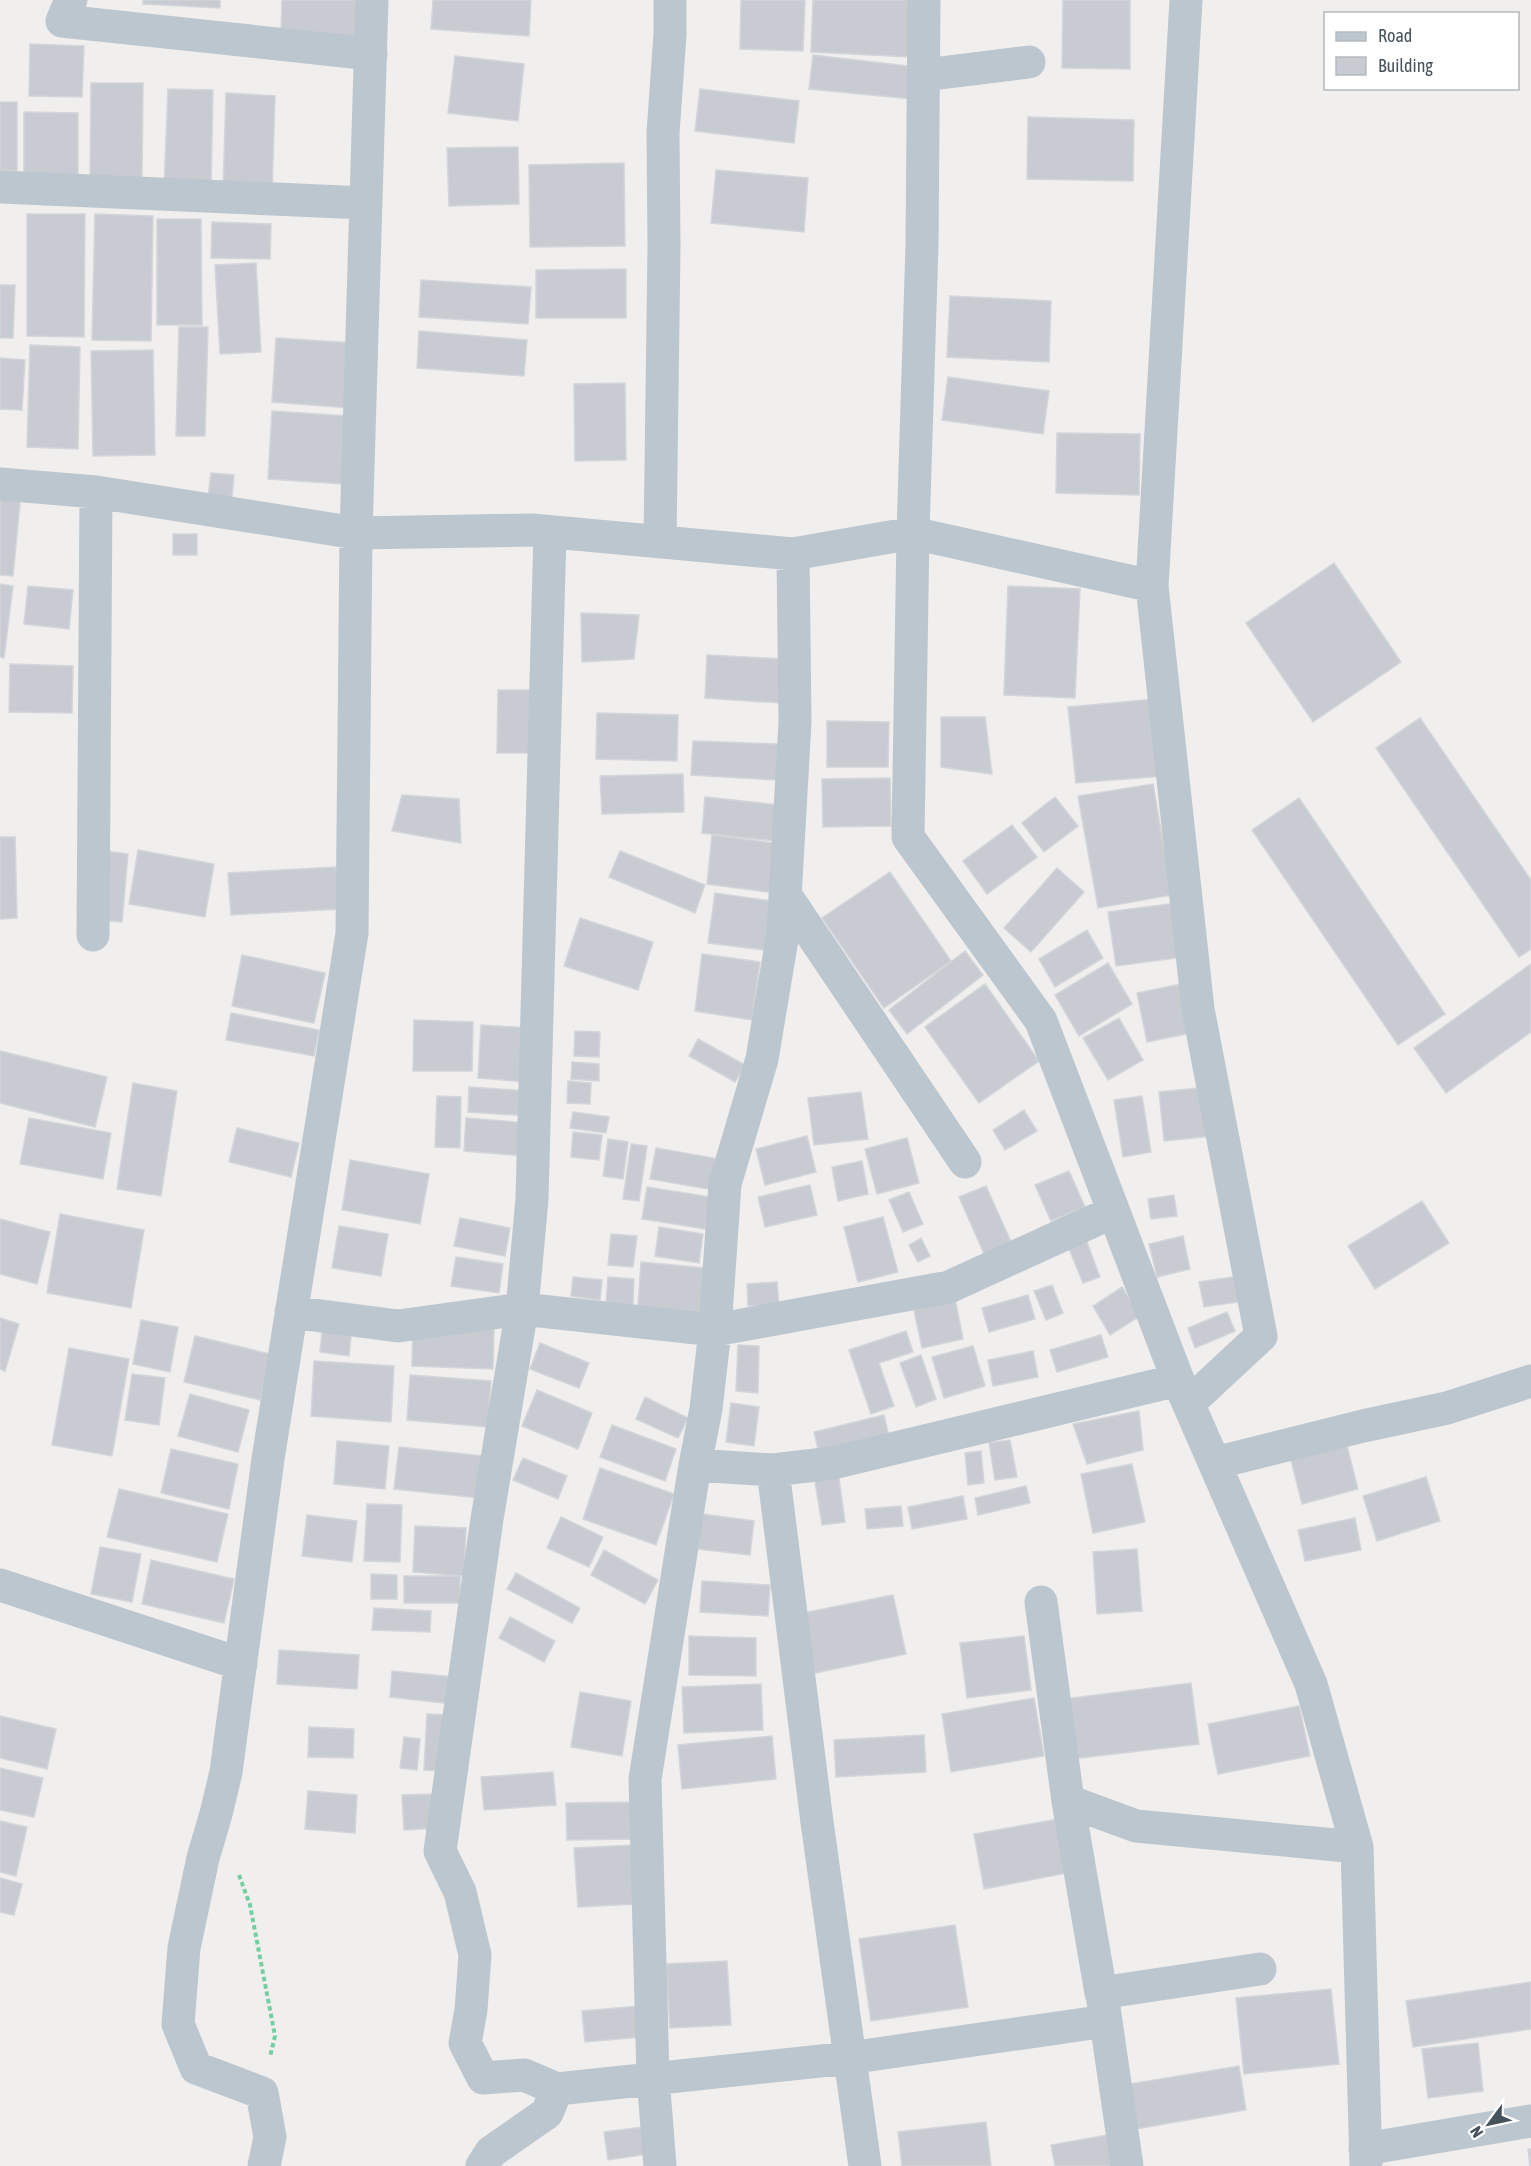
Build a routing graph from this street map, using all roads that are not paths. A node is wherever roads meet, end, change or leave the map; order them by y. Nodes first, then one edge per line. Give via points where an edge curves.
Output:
1 (71, 0) edge
2 (372, 0) edge
3 (670, 0) edge
4 (924, 0) edge
5 (1186, 0) edge
6 (371, 54) junction
7 (1029, 62) dead end
8 (924, 75) junction
9 (0, 187) edge
10 (366, 203) junction
11 (0, 484) edge
12 (96, 492) junction
13 (550, 532) junction
14 (356, 533) junction
15 (912, 533) junction
16 (660, 542) junction
17 (793, 554) junction
18 (1152, 586) junction
19 (786, 896) junction
20 (93, 935) dead end
21 (965, 1162) dead end
22 (1113, 1212) junction
23 (522, 1309) junction
24 (291, 1312) junction
25 (715, 1330) junction
26 (1531, 1381) edge
27 (1183, 1391) junction
28 (1215, 1463) junction
29 (695, 1466) junction
30 (773, 1470) junction
31 (0, 1585) edge
32 (1041, 1602) dead end
33 (240, 1664) junction
34 (1068, 1801) junction
35 (1357, 1847) junction
36 (1260, 1969) dead end
37 (1104, 2007) junction
38 (849, 2058) junction
39 (653, 2077) junction
40 (557, 2089) junction
41 (1531, 2121) edge
42 (1366, 2157) edge
43 (264, 2166) edge
44 (482, 2166) edge
45 (660, 2166) edge
46 (865, 2166) edge
47 (1127, 2166) edge

1 - 6 street via 62,21
2 - 6 street
3 - 16 street via 663,134
4 - 8 street
5 - 18 street
6 - 10 street
7 - 8 street
8 - 15 street
9 - 10 street
10 - 14 street
11 - 12 street
12 - 14 street
12 - 20 street
13 - 14 street
13 - 16 street
13 - 23 street via 532,1187
14 - 24 street via 352,933
15 - 17 street
15 - 18 street
15 - 22 street via 908,837 1041,1021
16 - 17 street
17 - 19 street via 795,722
18 - 27 street via 1198,1009 1261,1336
19 - 21 street
19 - 25 street via 762,1059 725,1184
22 - 25 street via 949,1287
22 - 27 street
23 - 24 street via 398,1326
23 - 25 street
23 - 40 street via 487,1519 440,1851 460,1892 475,1955 465,2043 483,2078 524,2075
24 - 33 street
25 - 29 street
26 - 28 street via 1447,1408
27 - 28 street
27 - 30 street via 833,1463
28 - 35 street via 1311,1684
29 - 30 street
29 - 39 street via 645,1779
30 - 38 street
31 - 33 street
32 - 34 street
33 - 43 street via 226,1772 184,1947 178,2024 196,2068 262,2093 270,2136
34 - 35 street via 1136,1826
34 - 37 street
35 - 42 street
36 - 37 street
37 - 38 street
37 - 47 street
38 - 39 street
38 - 46 street
39 - 40 street
39 - 45 street
40 - 44 street via 547,2113 491,2152
41 - 42 street

